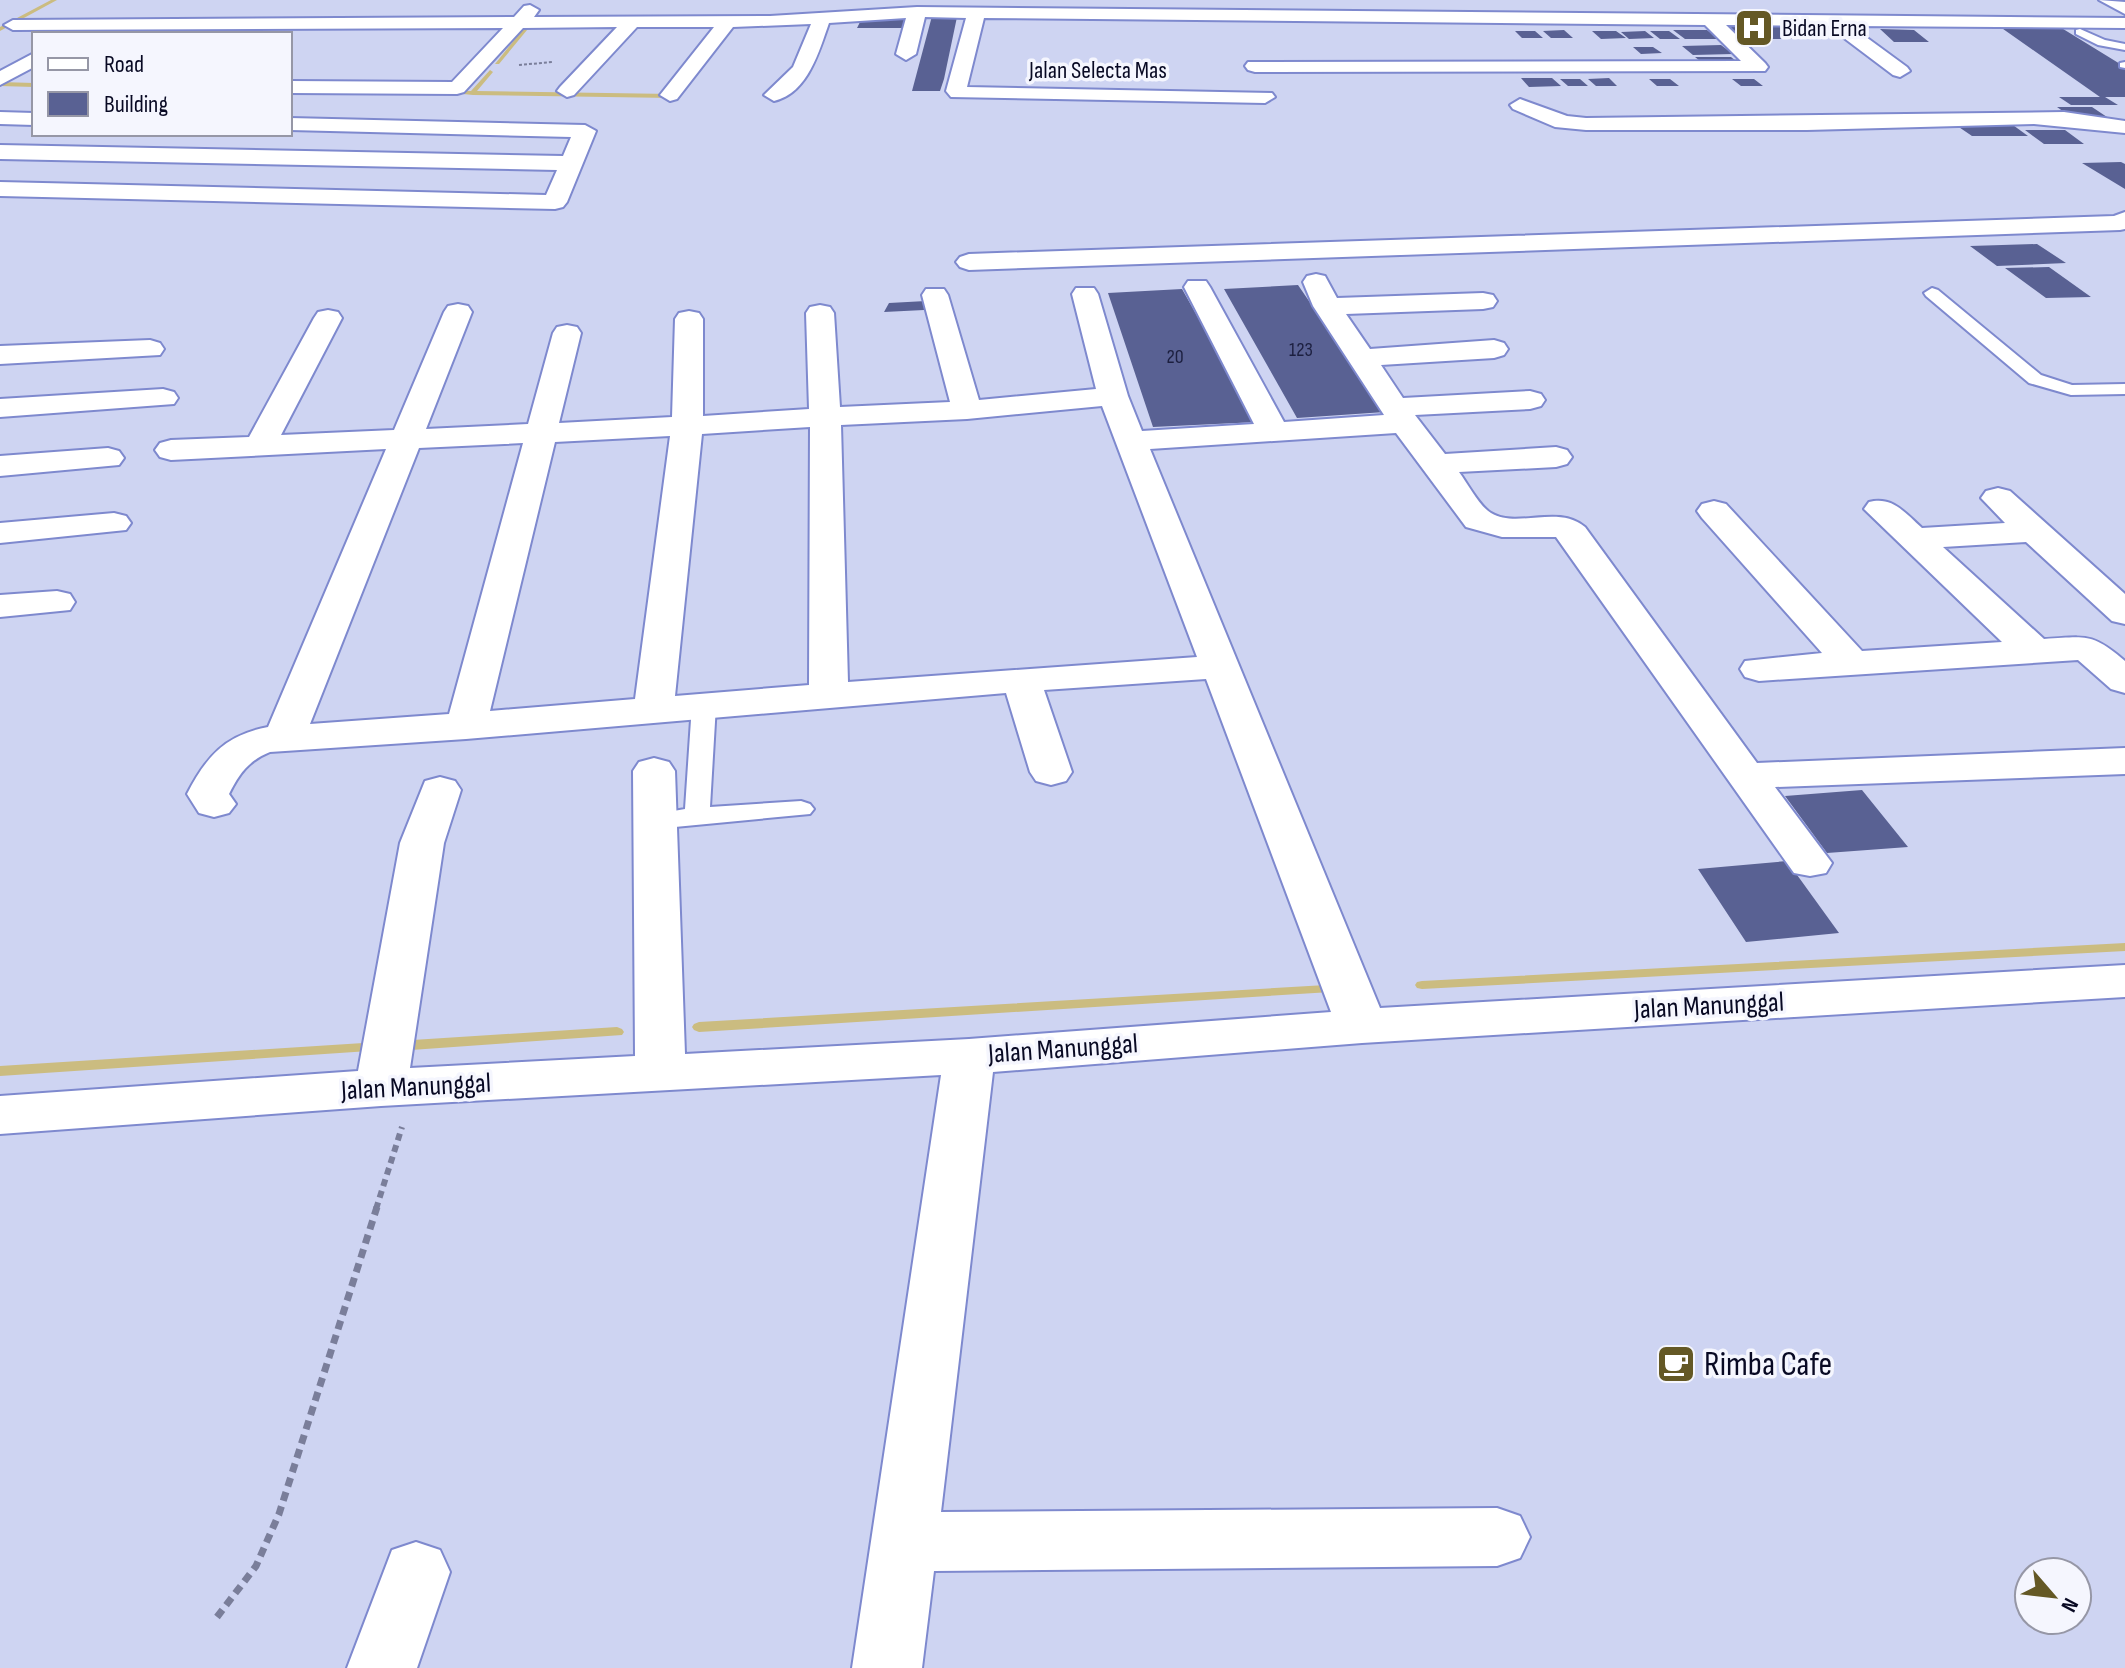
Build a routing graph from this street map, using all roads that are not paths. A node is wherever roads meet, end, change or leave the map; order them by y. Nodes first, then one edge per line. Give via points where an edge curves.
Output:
1 (2108, 0) edge
2 (543, 2) edge
3 (509, 3) dead end
4 (364, 4) dead end
5 (50, 5) dead end
6 (202, 5) dead end
7 (2125, 9) edge
8 (917, 12) junction
9 (976, 13) junction
10 (1242, 15) junction
11 (1460, 16) junction
12 (822, 18) junction
13 (1710, 19) junction
14 (7, 20) edge
15 (1833, 21) junction
16 (632, 22) junction
17 (727, 22) junction
18 (519, 23) junction
19 (2125, 23) edge
20 (338, 24) junction
21 (168, 29) edge
22 (2080, 32) dead end
23 (468, 44) dead end
24 (497, 44) junction
25 (1705, 44) dead end
26 (1736, 44) junction
27 (2125, 47) edge
28 (30, 50) edge
29 (906, 54) dead end
30 (1490, 67) junction
31 (1250, 69) junction
32 (378, 71) dead end
33 (1900, 71) dead end
34 (0, 81) edge
35 (32, 83) edge
36 (292, 87) edge
37 (357, 88) junction
38 (567, 91) dead end
39 (1551, 92) dead end
40 (670, 95) dead end
41 (774, 95) dead end
42 (1513, 99) junction
43 (0, 118) edge
44 (32, 119) edge
45 (292, 124) edge
46 (2125, 127) edge
47 (0, 152) edge
48 (571, 163) junction
49 (0, 189) edge
50 (2125, 219) edge
51 (969, 262) dead end
52 (1197, 287) dead end
53 (1932, 293) dead end
54 (1085, 294) dead end
55 (935, 295) dead end
56 (1483, 301) dead end
57 (458, 312) dead end
58 (820, 313) dead end
59 (328, 318) dead end
60 (689, 319) dead end
61 (567, 333) dead end
62 (150, 349) dead end
63 (1494, 349) dead end
64 (30, 353) junction
65 (0, 355) edge
66 (1362, 358) junction
67 (0, 386) edge
68 (2125, 389) edge
69 (1113, 396) junction
70 (163, 398) dead end
71 (1530, 400) dead end
72 (0, 408) edge
73 (967, 410) junction
74 (1401, 415) junction
75 (825, 417) junction
76 (687, 426) junction
77 (1275, 433) junction
78 (541, 434) junction
79 (404, 438) junction
80 (1131, 441) junction
81 (260, 446) junction
82 (171, 450) dead end
83 (1556, 457) dead end
84 (108, 458) dead end
85 (1436, 464) junction
86 (0, 466) edge
87 (1998, 498) dead end
88 (1881, 509) dead end
89 (1714, 511) dead end
90 (114, 523) dead end
91 (2034, 531) junction
92 (0, 533) edge
93 (1913, 539) junction
94 (57, 602) dead end
95 (0, 606) edge
96 (2125, 613) edge
97 (2125, 644) edge
98 (2087, 648) junction
99 (2034, 651) junction
100 (1852, 663) junction
101 (1219, 667) junction
102 (1759, 669) dead end
103 (1021, 679) junction
104 (2125, 681) edge
105 (829, 696) junction
106 (704, 705) junction
107 (654, 709) junction
108 (466, 727) junction
109 (283, 739) junction
110 (2125, 761) edge
111 (654, 771) dead end
112 (1051, 772) dead end
113 (1745, 776) junction
114 (440, 790) dead end
115 (214, 804) dead end
116 (801, 809) dead end
117 (676, 818) junction
118 (1810, 863) dead end
119 (2125, 981) edge
120 (1362, 1026) junction
121 (969, 1056) junction
122 (661, 1073) junction
123 (397, 1087) junction
124 (0, 1115) edge
125 (1497, 1537) dead end
126 (902, 1542) junction
127 (416, 1572) dead end
128 (382, 1668) edge
129 (887, 1668) edge

1 - 7 main road
2 - 3 main road
2 - 18 main road
4 - 20 main road
5 - 14 main road
6 - 21 main road
8 - 9 main road
8 - 12 main road
8 - 29 main road
9 - 10 main road
9 - 31 main road, Jalan Selecta Mas via 976,41 956,91 963,94 1272,96
10 - 11 main road
10 - 31 main road, Jalan Selecta Mas
11 - 13 main road
11 - 30 main road
12 - 17 main road
12 - 41 main road via 802,70
13 - 15 main road
13 - 26 main road
14 - 21 main road
15 - 19 main road
15 - 33 main road
16 - 17 main road
16 - 18 main road
16 - 38 main road
17 - 40 main road
18 - 20 main road
18 - 24 main road
20 - 21 main road
22 - 27 lane
23 - 24 main road
24 - 37 main road via 457,88
25 - 26 main road
26 - 30 main road via 1765,74
28 - 34 main road
30 - 31 main road
30 - 42 main road
32 - 37 main road
34 - 35 main road
36 - 37 main road
39 - 42 main road
42 - 46 main road via 1563,122 1586,124 1985,117 2077,119
43 - 44 main road
45 - 48 main road via 585,131
47 - 48 main road
48 - 49 main road via 555,202
50 - 51 main road via 1891,232
52 - 77 main road
53 - 68 lane via 2035,379 2071,390
54 - 69 main road
55 - 73 main road
56 - 66 main road via 1321,294
57 - 79 main road
58 - 75 main road
59 - 81 main road
60 - 76 main road
61 - 78 main road
62 - 64 main road
63 - 66 main road
64 - 65 main road
64 - 67 main road
66 - 74 main road
69 - 73 main road
69 - 80 main road
70 - 72 main road
71 - 74 main road
73 - 75 main road
74 - 77 main road
74 - 85 main road
75 - 76 main road
75 - 105 main road
76 - 78 main road
76 - 107 main road
77 - 80 main road
78 - 79 main road
78 - 108 main road
79 - 81 main road
79 - 109 main road via 325,647
80 - 101 main road
81 - 82 main road
83 - 85 main road
84 - 86 main road
85 - 113 main road via 1478,520 1502,527 1552,525 1573,534
87 - 91 main road
88 - 93 main road
89 - 100 main road
90 - 92 main road
91 - 93 main road
91 - 96 main road
93 - 99 main road
94 - 95 main road
97 - 98 main road
98 - 99 main road
98 - 104 main road
99 - 100 main road
100 - 102 main road
101 - 103 main road
101 - 120 main road
103 - 105 main road
103 - 112 main road
105 - 106 main road
106 - 107 main road
106 - 117 lane
107 - 108 main road
108 - 109 main road
109 - 115 main road via 247,746 225,761 208,794
110 - 113 main road
111 - 117 main road
113 - 118 main road
114 - 123 main road via 422,843
116 - 117 lane
117 - 122 main road
119 - 120 main road, Jalan Manunggal
120 - 121 main road, Jalan Manunggal
121 - 122 main road, Jalan Manunggal
121 - 126 main road
122 - 123 main road, Jalan Manunggal
123 - 124 main road, Jalan Manunggal
125 - 126 main road
126 - 129 main road
127 - 128 main road

